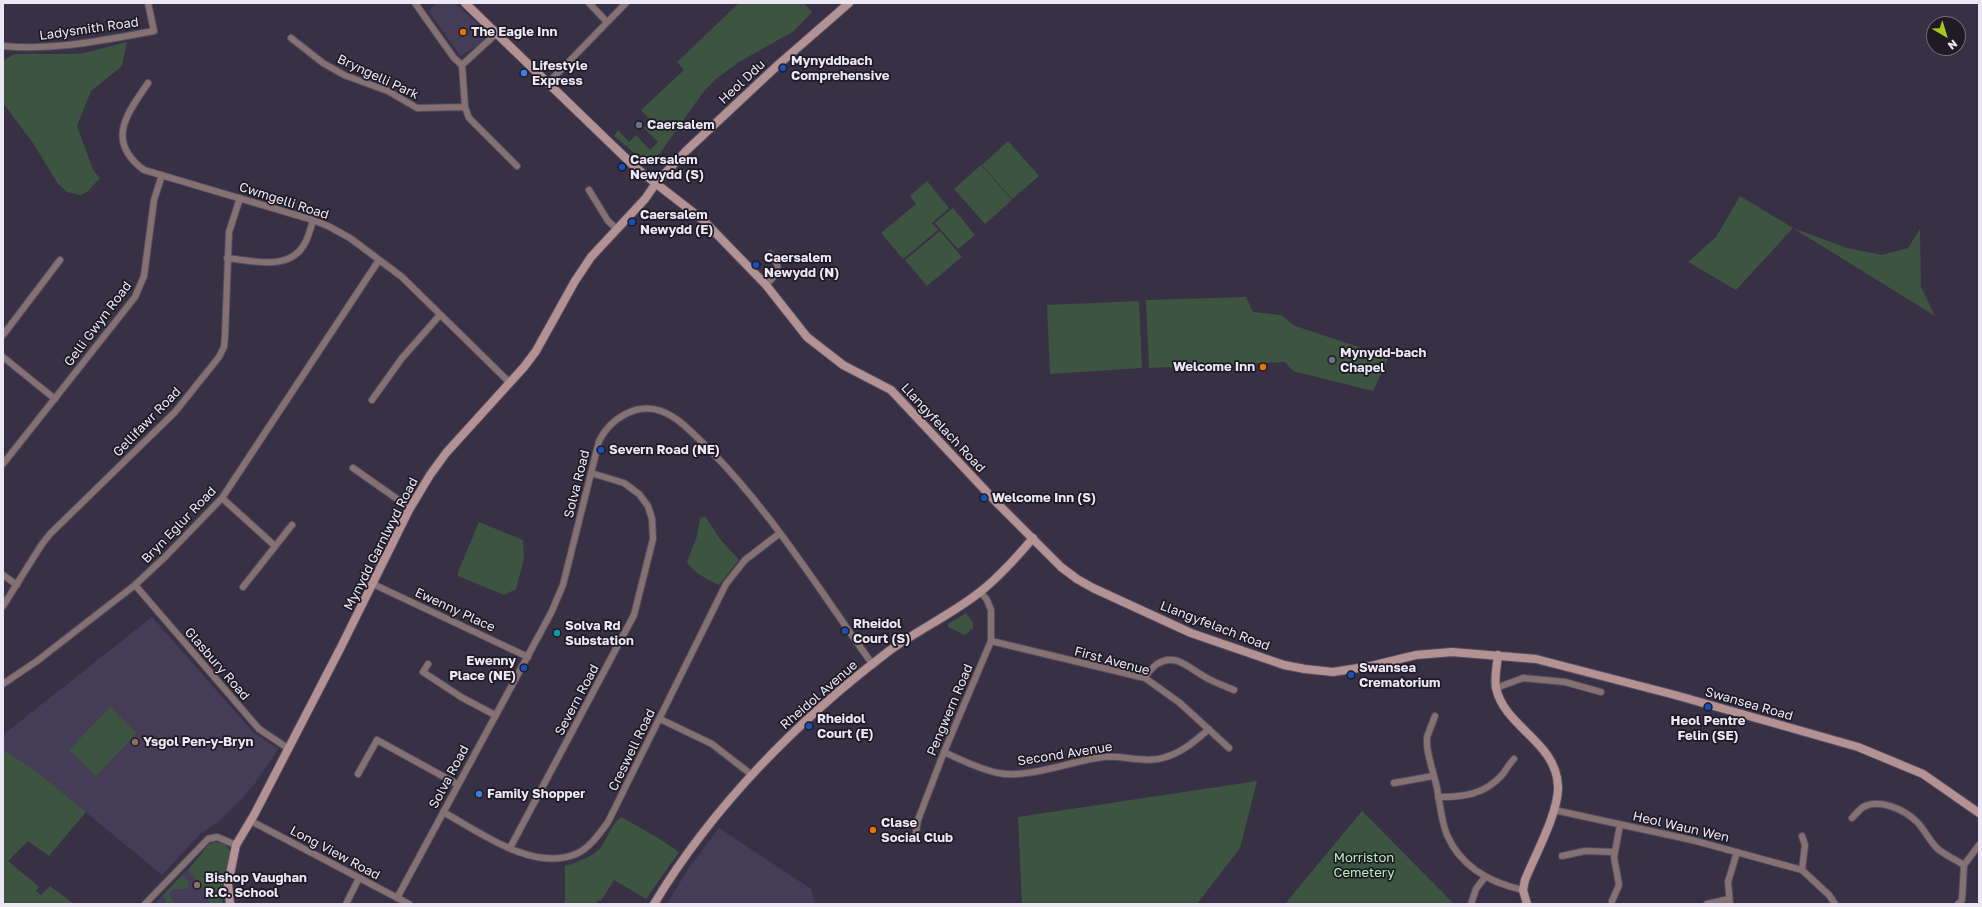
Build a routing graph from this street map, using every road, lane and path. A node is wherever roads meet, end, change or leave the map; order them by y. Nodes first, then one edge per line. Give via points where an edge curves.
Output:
1 (148, 3) edge
2 (415, 3) edge
3 (465, 3) edge
4 (589, 3) edge
5 (626, 3) edge
6 (849, 3) edge
7 (607, 22) junction
8 (497, 33) junction
9 (291, 38) dead end
10 (3, 46) edge
11 (462, 65) junction
12 (549, 82) junction
13 (148, 84) dead end
14 (465, 107) junction
15 (517, 166) dead end
16 (162, 176) junction
17 (656, 183) junction
18 (589, 190) dead end
19 (240, 198) junction
20 (313, 220) junction
21 (618, 229) junction
22 (770, 254) dead end
23 (228, 258) junction
24 (60, 260) dead end
25 (379, 260) junction
26 (766, 285) junction
27 (440, 316) junction
28 (3, 335) edge
29 (3, 357) edge
30 (510, 383) junction
31 (55, 399) junction
32 (372, 400) dead end
33 (3, 464) edge
34 (353, 468) dead end
35 (591, 473) junction
36 (222, 498) junction
37 (410, 508) junction
38 (292, 525) dead end
39 (780, 533) junction
40 (1033, 538) junction
41 (275, 546) junction
42 (3, 575) edge
43 (373, 584) junction
44 (17, 585) junction
45 (135, 585) junction
46 (243, 587) dead end
47 (980, 592) junction
48 (3, 606) edge
49 (991, 641) junction
50 (1498, 655) junction
51 (528, 657) junction
52 (428, 664) dead end
53 (872, 665) junction
54 (1145, 678) junction
55 (3, 684) edge
56 (1496, 688) junction
57 (1234, 690) dead end
58 (1601, 692) dead end
59 (495, 715) junction
60 (1435, 716) dead end
61 (660, 719) junction
62 (1209, 729) junction
63 (1229, 748) dead end
64 (288, 749) junction
65 (944, 752) junction
66 (1514, 759) dead end
67 (358, 774) dead end
68 (752, 775) junction
69 (1433, 776) junction
70 (1394, 783) dead end
71 (457, 784) junction
72 (1438, 797) junction
73 (1554, 810) junction
74 (443, 812) junction
75 (1979, 813) edge
76 (1852, 818) dead end
77 (251, 821) junction
78 (1620, 825) junction
79 (1802, 836) dead end
80 (915, 838) dead end
81 (236, 845) junction
82 (1979, 845) edge
83 (510, 848) junction
84 (1614, 852) junction
85 (1737, 852) junction
86 (1562, 856) dead end
87 (1964, 865) junction
88 (1802, 870) junction
89 (1485, 877) junction
90 (360, 878) junction
91 (1523, 890) junction
92 (397, 898) junction
93 (1612, 901) dead end
94 (1729, 901) edge
95 (1962, 903) edge
96 (145, 904) edge
97 (230, 904) edge
98 (346, 904) edge
99 (409, 904) edge
100 (654, 904) edge
101 (1471, 904) edge
102 (1527, 904) edge
103 (1707, 904) edge
104 (1835, 904) edge

1 - 10 street, Ladysmith Road via 154,31 56,47
2 - 11 street via 454,58
3 - 8 street, Llangyfelach Road
4 - 7 street
5 - 7 street
6 - 17 street, Heol Ddu via 779,64 686,151
7 - 12 street
8 - 11 street
8 - 12 street, Llangyfelach Road
9 - 14 street, Bryngelli Park via 323,63 344,75 388,92 417,108
11 - 14 street
12 - 17 street, Llangyfelach Road via 636,168
13 - 16 street, Cwmgelli Road via 128,113 123,128 123,141 135,163 144,170
14 - 15 street via 469,118
16 - 19 street, Cwmgelli Road
16 - 31 street, Gelli Gwyn Road via 154,200 144,276 140,288
17 - 21 street, Mynydd Garnlwyd Road
17 - 26 street, Llangyfelach Road via 703,220
18 - 21 street via 608,221
19 - 20 street, Cwmgelli Road
19 - 23 street, Gellifawr Road via 230,232
20 - 23 street via 306,242 290,259 277,263
20 - 25 street, Cwmgelli Road via 350,238
21 - 30 street, Mynydd Garnlwyd Road via 591,257 536,351
22 - 26 street via 776,261 778,270
23 - 44 street, Gellifawr Road via 226,336 219,357 175,412 50,534
24 - 28 street
25 - 27 street, Cwmgelli Road via 402,277
25 - 36 street, Bryn Eglur Road
26 - 40 street, Llangyfelach Road via 807,337 843,365 892,390
27 - 30 street, Cwmgelli Road
27 - 32 street via 402,358
29 - 31 street
30 - 37 street, Mynydd Garnlwyd Road via 446,453
31 - 33 street, Gelli Gwyn Road
34 - 37 street
35 - 39 street, Solva Road via 599,441 608,426 632,411 661,411 690,430 724,464
35 - 51 street, Solva Road via 563,585
35 - 83 street, Severn Road via 624,482 639,494 648,506 652,519 653,539 634,615
36 - 41 street
36 - 45 street, Bryn Eglur Road
37 - 43 street, Mynydd Garnlwyd Road
38 - 41 street
39 - 53 street, Solva Road
39 - 61 street, Creswell Road via 745,560 726,584
40 - 47 street, Rheidol Avenue
40 - 50 street, Llangyfelach Road via 1061,567 1093,588 1191,633 1284,665 1333,672 1416,655 1452,652
41 - 46 street
42 - 44 street
43 - 51 street, Ewenny Place
43 - 64 street, Mynydd Garnlwyd Road
44 - 48 street, Gellifawr Road
45 - 55 street, Bryn Eglur Road
45 - 64 street, Glasbury Road via 259,729
47 - 49 street, Pengwern Road via 991,610
47 - 53 street, Rheidol Avenue
49 - 54 street, First Avenue
49 - 65 street, Pengwern Road
50 - 56 street
50 - 75 street, Swansea Road via 1536,659 1858,747 1923,774
51 - 59 street, Solva Road
52 - 59 street via 423,672
53 - 68 street, Rheidol Avenue via 813,714
54 - 57 street via 1154,667 1170,659 1184,663 1206,678
54 - 62 street, First Avenue via 1180,703
56 - 58 street via 1523,678 1565,682
56 - 73 street via 1507,712 1545,750 1555,768 1558,786
59 - 71 street, Solva Road
60 - 69 street via 1427,738
61 - 68 street via 712,744
61 - 83 street, Creswell Road via 608,822 595,841 577,854 560,858 543,859
62 - 63 street, First Avenue
62 - 65 street, Second Avenue via 1190,745 1165,758 1153,760 1103,757 1030,773 999,773
64 - 77 street, Mynydd Garnlwyd Road
65 - 80 street, Pengwern Road via 918,820
66 - 72 street via 1503,774 1482,791 1468,796
67 - 71 street via 377,740
68 - 100 street, Rheidol Avenue via 684,859
69 - 70 street
69 - 72 street
71 - 74 street, Solva Road
72 - 89 street via 1447,836 1457,852
73 - 78 street, Heol Waun Wen
73 - 91 street
74 - 83 street, Creswell Road
74 - 92 street, Solva Road
76 - 87 street via 1864,807 1878,804 1900,810 1918,823 1938,849
77 - 81 street, Mynydd Garnlwyd Road
77 - 90 street, Long View Road
78 - 84 street
78 - 85 street, Heol Waun Wen
79 - 88 street via 1805,845
81 - 96 street via 218,838 208,839
81 - 97 street via 228,884
82 - 87 street
84 - 86 street via 1585,851
84 - 93 street via 1619,886
85 - 88 street, Heol Waun Wen
85 - 94 street via 1728,882
87 - 95 street
88 - 104 street, Heol Waun Wen
89 - 91 street via 1496,883
89 - 101 street via 1476,889
90 - 92 street, Long View Road
90 - 98 street
91 - 102 street
92 - 99 street, Long View Road
94 - 103 street

